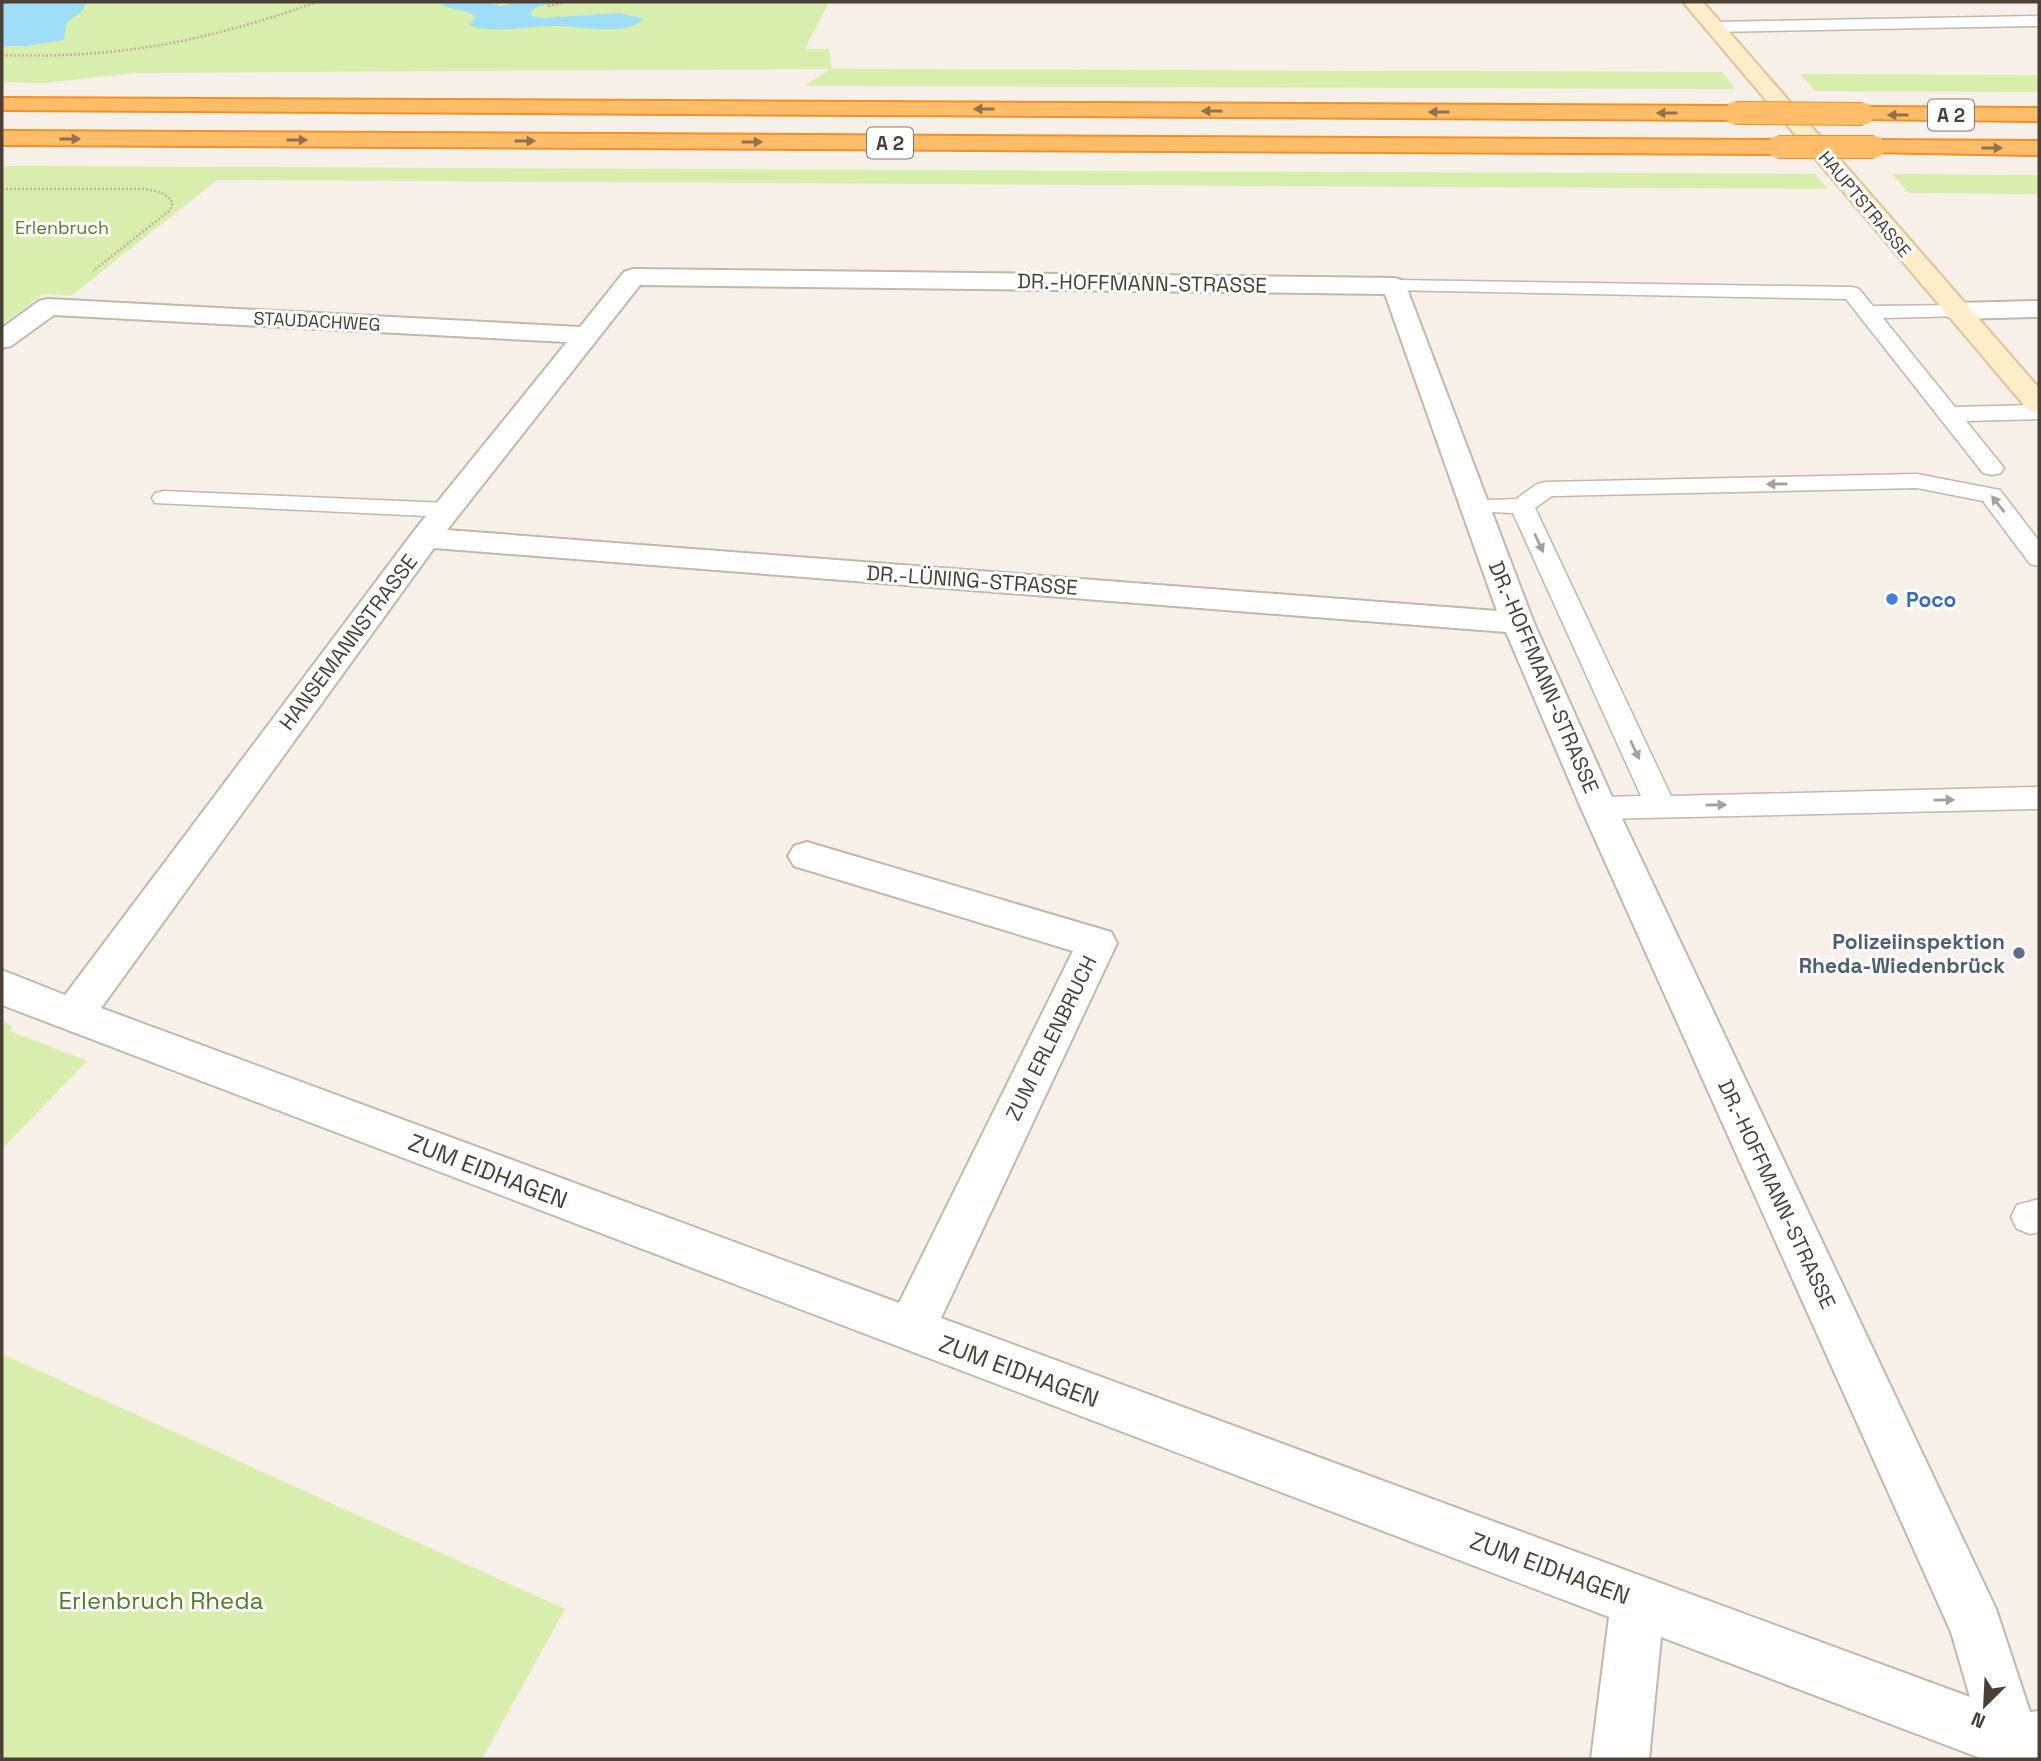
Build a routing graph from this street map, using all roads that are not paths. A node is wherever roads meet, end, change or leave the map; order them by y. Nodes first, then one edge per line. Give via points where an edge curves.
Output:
1 (1693, 2) edge
2 (2039, 21) edge
3 (1715, 27) junction
4 (2, 104) edge
5 (2039, 115) edge
6 (2, 138) edge
7 (2039, 148) edge
8 (633, 277) joint
9 (1395, 286) junction
10 (2039, 309) edge
11 (1867, 312) junction
12 (1957, 312) junction
13 (586, 335) junction
14 (2, 340) edge
15 (2039, 405) edge
16 (2039, 412) edge
17 (1949, 414) junction
18 (1992, 468) dead end
19 (164, 498) dead end
20 (1475, 506) junction
21 (1522, 506) junction
22 (447, 510) junction
23 (425, 538) junction
24 (2039, 558) edge
25 (1518, 623) junction
26 (2039, 798) edge
27 (1661, 806) junction
28 (1599, 808) junction
29 (807, 856) dead end
30 (2, 986) edge
31 (74, 1014) junction
32 (911, 1331) junction
33 (1638, 1601) junction
34 (2022, 1747) edge
35 (1620, 1759) edge

1 - 3 street, HAUPTSTRASSE
2 - 3 lane
3 - 12 street, HAUPTSTRASSE
5 -> 4 highway, A 2, bridge
6 -> 7 highway, A 2, bridge
8 - 9 street, DR.-HOFFMANN-STRASSE
8 - 13 street, HANSEMANNSTRASSE
9 - 11 lane via 1852,293
9 - 20 street, DR.-HOFFMANN-STRASSE
10 - 12 street
11 - 12 lane
11 - 17 lane
12 - 15 street, HAUPTSTRASSE
13 - 14 street, STAUDACHWEG via 48,307
13 - 22 street, HANSEMANNSTRASSE
16 - 17 lane
17 - 18 lane
19 - 22 lane
20 - 21 lane
20 - 25 street, DR.-HOFFMANN-STRASSE
24 -> 21 lane via 1991,495 1917,481 1546,489
21 -> 27 lane
22 - 23 street, HANSEMANNSTRASSE
23 - 25 street, DR.-LÜNING-STRASSE
23 - 31 street, HANSEMANNSTRASSE
25 - 28 street, DR.-HOFFMANN-STRASSE
27 -> 26 lane
27 - 28 lane
28 - 34 street, DR.-HOFFMANN-STRASSE via 1977,1628
29 - 32 street, ZUM ERLENBRUCH via 1097,943
30 - 31 street, ZUM EIDHAGEN
31 - 32 street, ZUM EIDHAGEN
32 - 33 street, ZUM EIDHAGEN
33 - 34 street, ZUM EIDHAGEN
33 - 35 street

